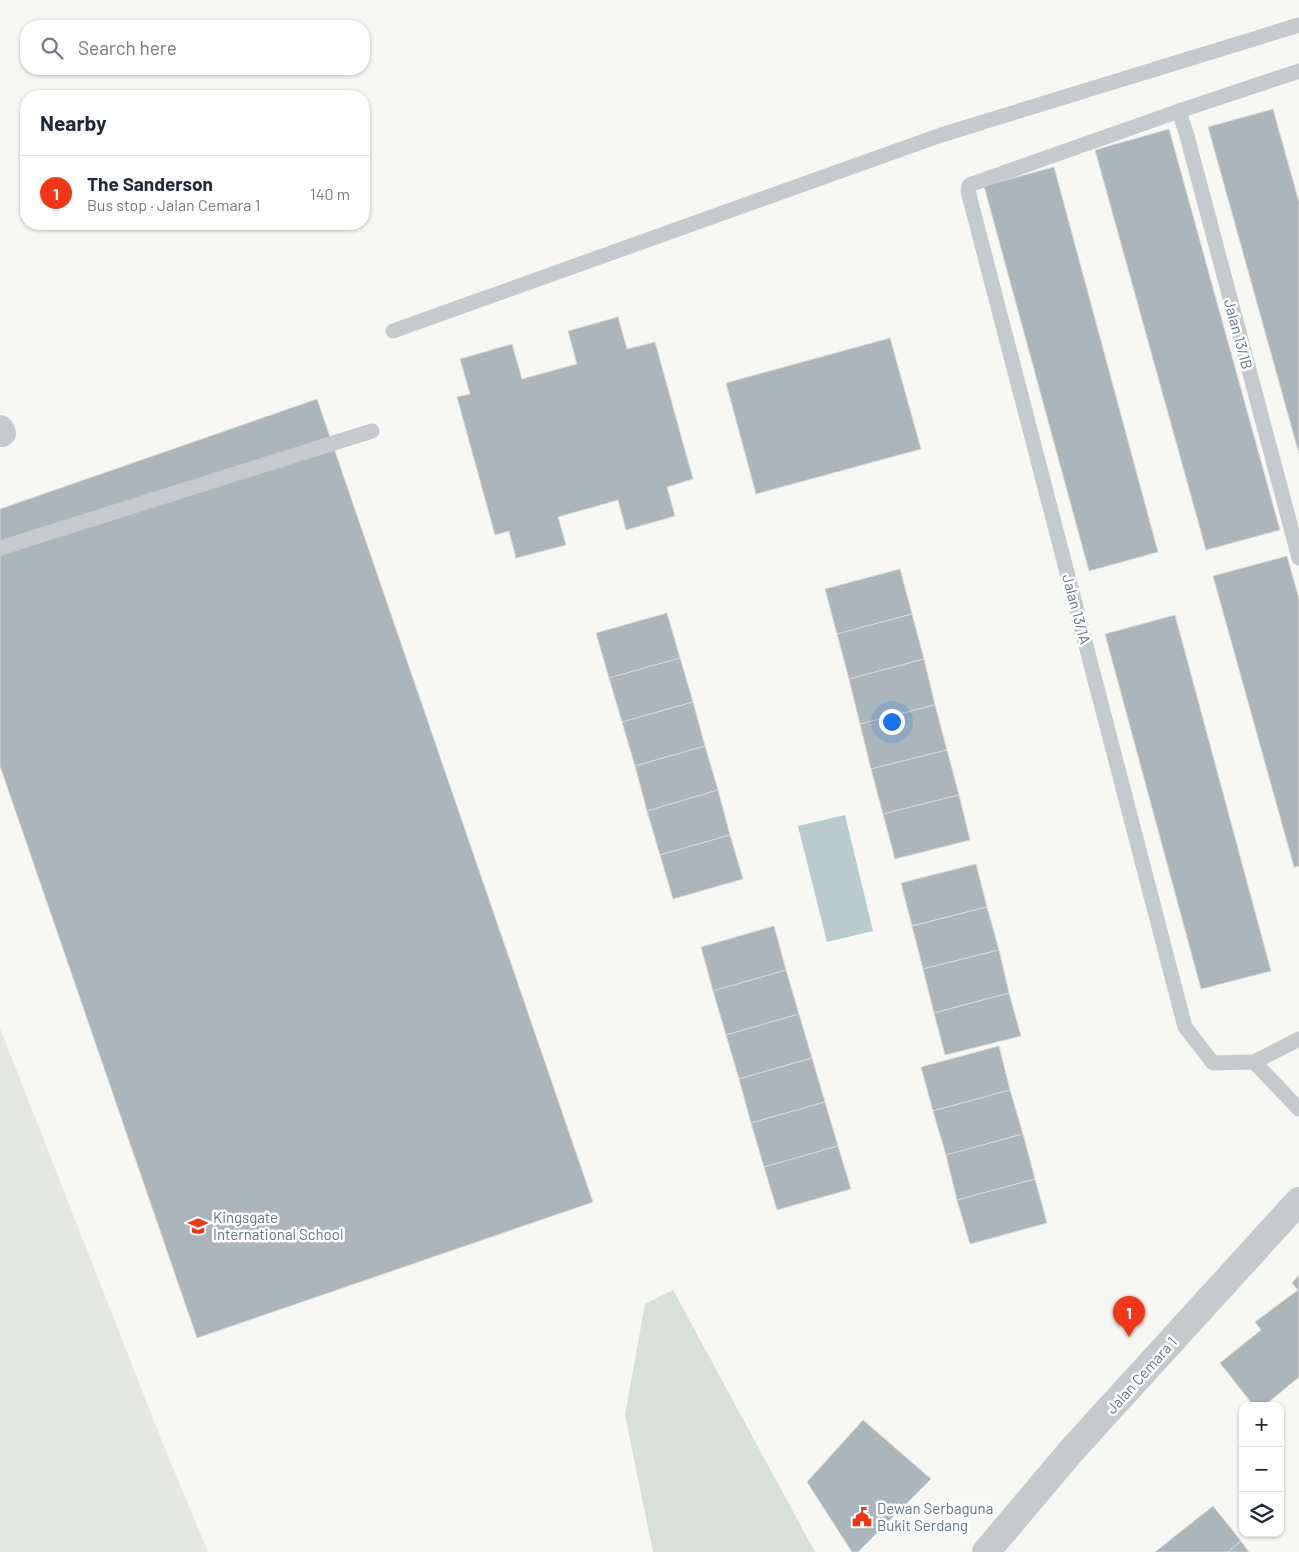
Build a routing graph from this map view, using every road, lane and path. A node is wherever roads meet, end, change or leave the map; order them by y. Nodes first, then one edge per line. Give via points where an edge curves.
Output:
1 (1299, 25) edge
2 (1299, 70) edge
3 (1179, 111) junction
4 (393, 331) dead end
5 (372, 431) dead end
6 (0, 548) edge
7 (1299, 558) edge
8 (1299, 1040) edge
9 (1254, 1062) junction
10 (1299, 1109) edge
11 (1299, 1201) edge
12 (986, 1552) edge

1 - 4 lane via 941,136
2 - 3 lane
3 - 7 lane, Jalan 13/1B
3 - 9 lane, Jalan 13/1A via 972,184 968,191 1186,1027 1213,1063
5 - 6 lane
8 - 9 lane
9 - 10 lane
11 - 12 street, Jalan Cemara 1 via 1072,1450

